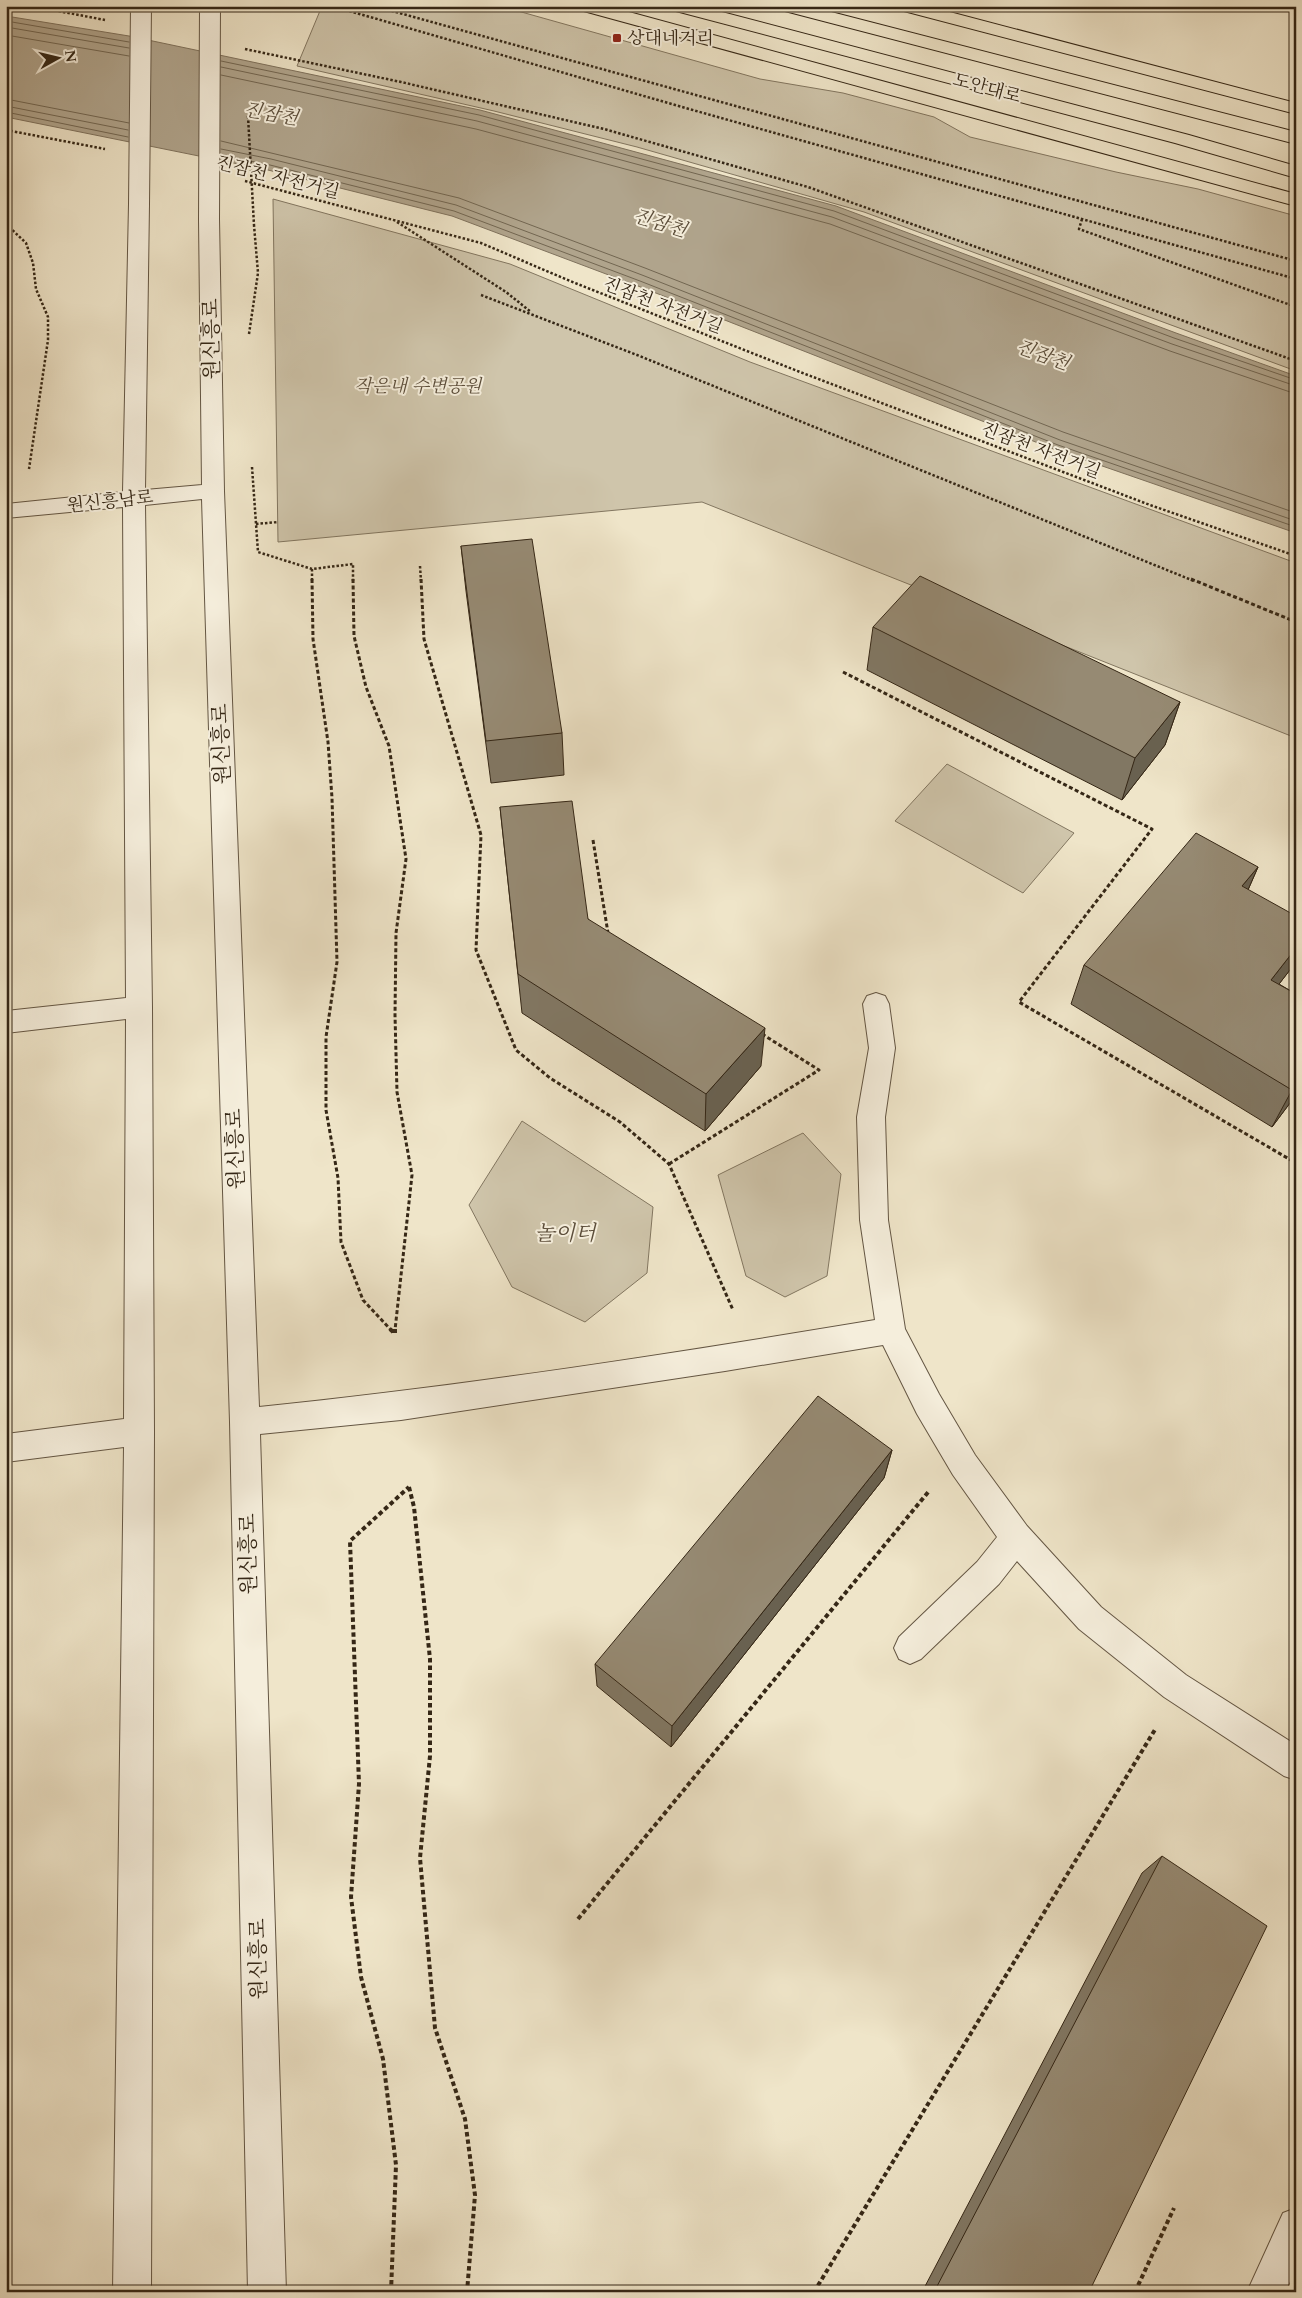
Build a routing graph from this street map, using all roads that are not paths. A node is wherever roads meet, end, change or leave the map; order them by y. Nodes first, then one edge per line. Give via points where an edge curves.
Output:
1 (142, 6) edge
2 (210, 6) edge
3 (586, 6) edge
4 (678, 6) edge
5 (787, 6) edge
6 (906, 6) edge
7 (1296, 109) edge
8 (1296, 138) edge
9 (1296, 172) edge
10 (1296, 200) edge
11 (213, 491) junction
12 (134, 499) junction
13 (6, 511) edge
14 (876, 1004) dead end
15 (139, 1007) junction
16 (6, 1022) edge
17 (891, 1330) junction
18 (245, 1422) junction
19 (138, 1431) junction
20 (6, 1448) edge
21 (1016, 1538) junction
22 (910, 1648) dead end
23 (1296, 1764) edge
24 (1296, 2226) edge
25 (1272, 2289) edge
26 (132, 2292) edge
27 (267, 2292) edge

1 - 12 street, bridge
2 - 11 street, 원신흥로, bridge
3 - 10 main road
4 - 9 main road, 도안대로
5 - 8 main road, 도안대로
6 - 7 main road
11 - 12 street, 원신흥남로
11 - 18 street, 원신흥로
12 - 13 street, 원신흥남로
12 - 15 street
14 - 17 street via 882,1048 871,1117 874,1220
15 - 16 street
15 - 19 street
17 - 18 street via 401,1406
17 - 21 street via 928,1404
18 - 27 street, 원신흥로
19 - 20 street
19 - 26 street
21 - 22 street via 988,1573
21 - 23 street via 1090,1618 1175,1686
24 - 25 street

